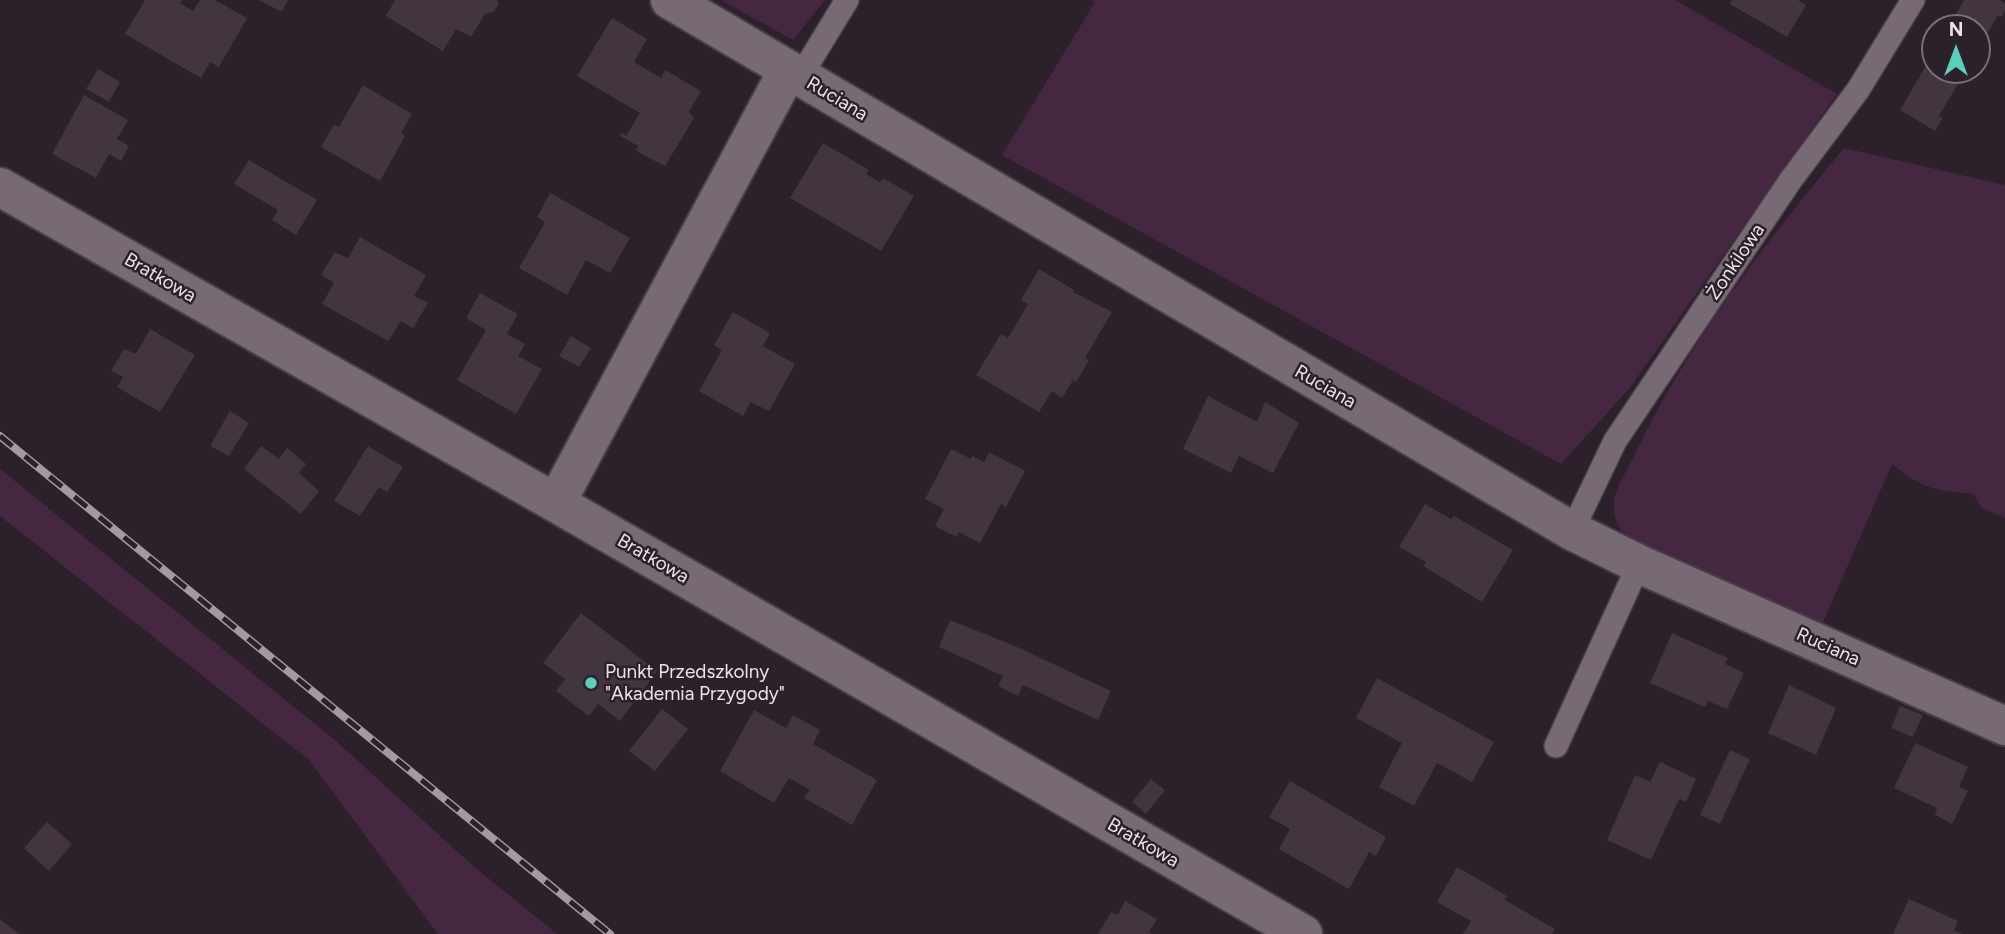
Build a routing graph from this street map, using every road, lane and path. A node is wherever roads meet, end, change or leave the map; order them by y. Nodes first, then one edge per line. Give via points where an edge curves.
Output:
1 (670, 0) edge
2 (847, 0) edge
3 (1913, 0) edge
4 (794, 73) junction
5 (0, 187) edge
6 (556, 503) junction
7 (1572, 531) junction
8 (1639, 564) junction
9 (2005, 726) edge
10 (1556, 746) dead end
11 (1303, 934) edge

1 - 4 street, Ruciana
2 - 4 lane
3 - 7 lane, Żonkilowa via 1858,90 1790,181 1615,442
4 - 6 street
4 - 7 street, Ruciana
5 - 6 street, Bratkowa
6 - 11 street, Bratkowa
7 - 8 street, Ruciana
8 - 9 street, Ruciana
8 - 10 lane

